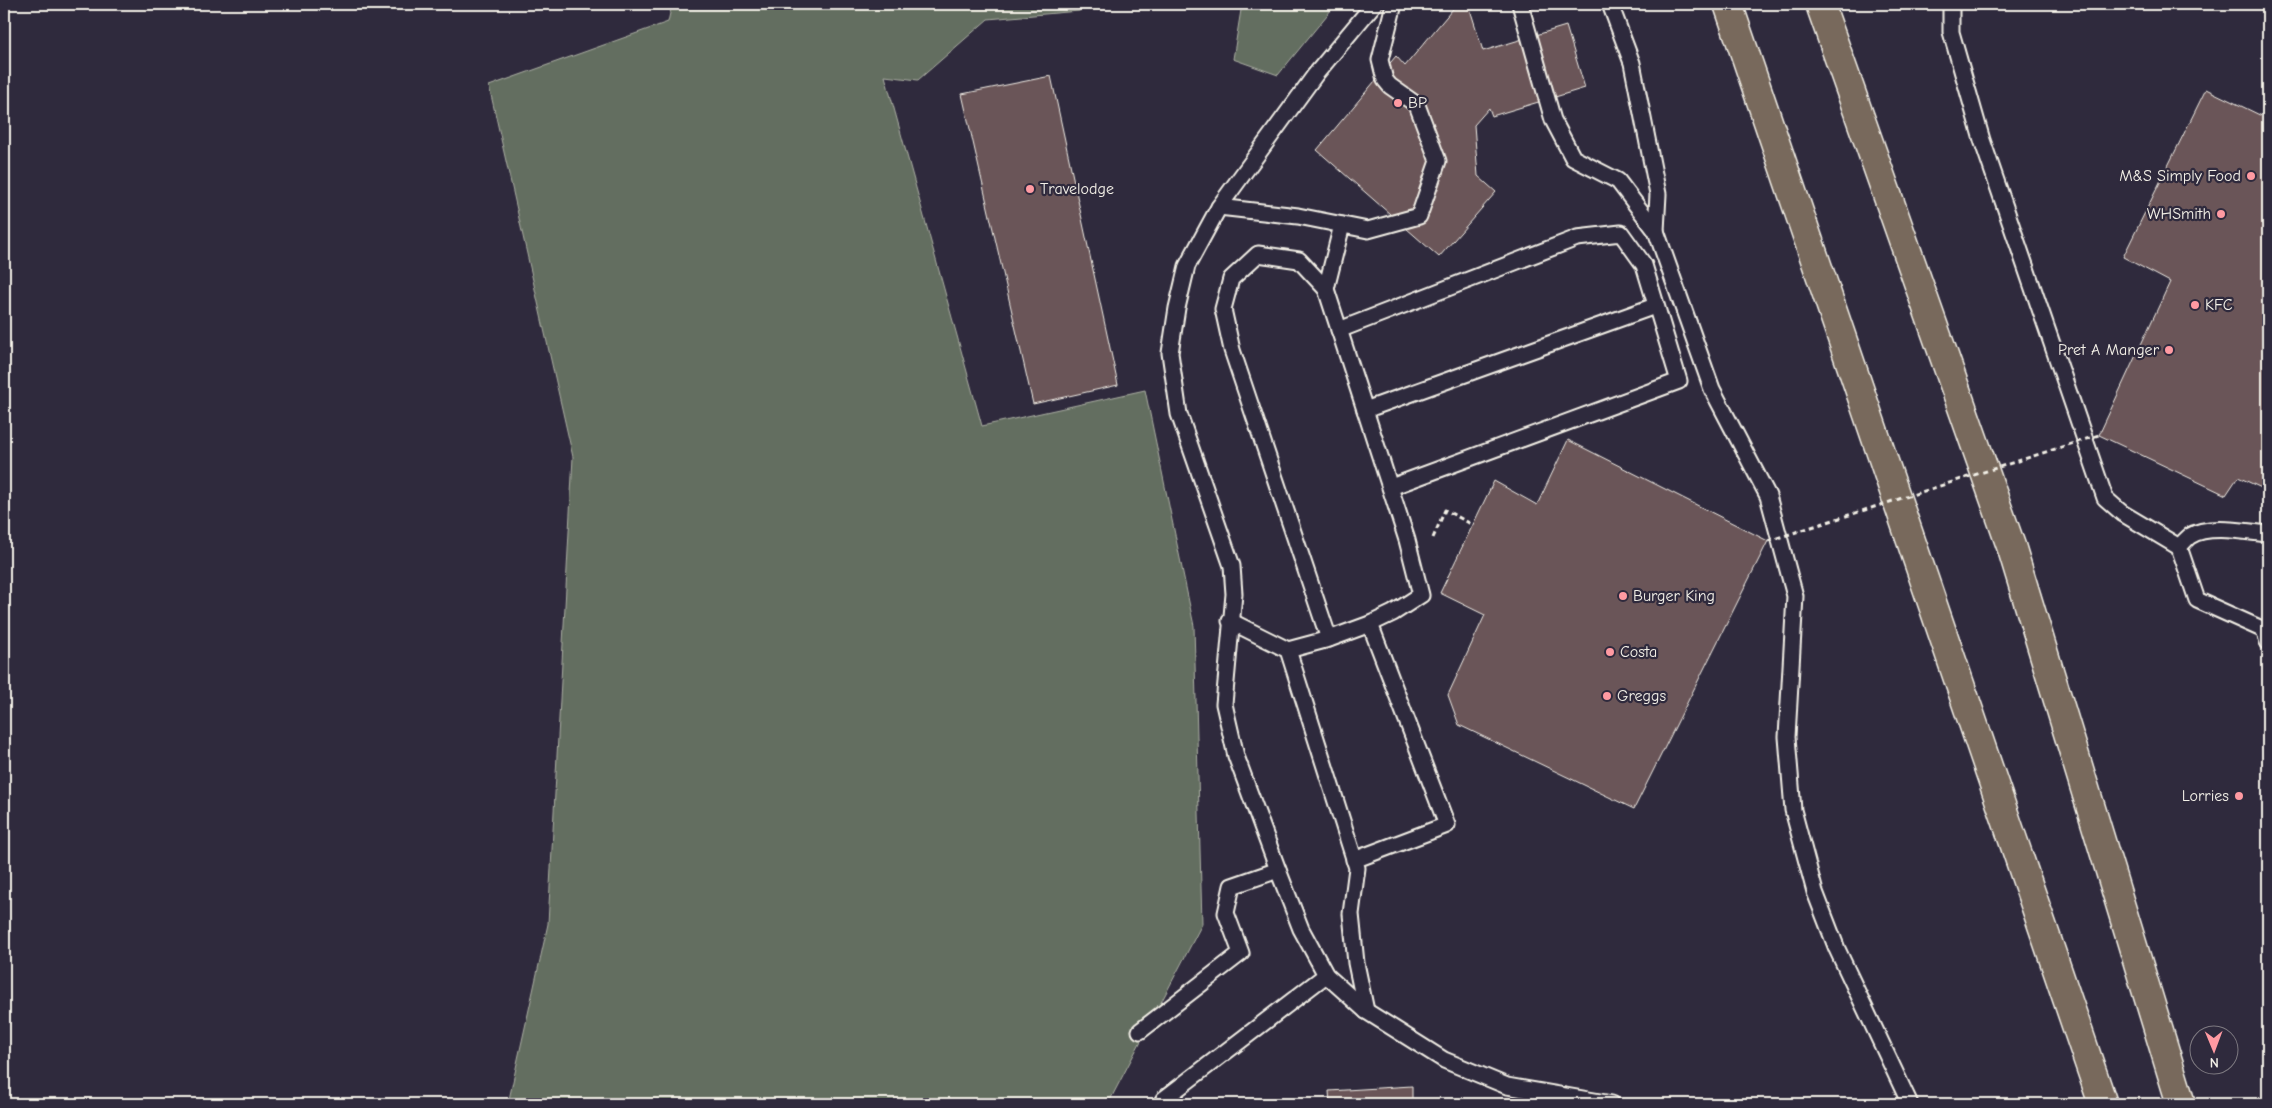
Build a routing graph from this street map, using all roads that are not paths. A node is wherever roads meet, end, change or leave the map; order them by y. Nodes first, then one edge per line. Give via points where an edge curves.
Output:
1 (1374, 4) edge
2 (1394, 4) edge
3 (1520, 4) edge
4 (1610, 4) edge
5 (1728, 4) edge
6 (1820, 4) edge
7 (1950, 4) edge
8 (1218, 207) junction
9 (1342, 225) junction
10 (1656, 231) junction
11 (1326, 288) junction
12 (1655, 306) junction
13 (1339, 330) junction
14 (1365, 410) junction
15 (1391, 487) junction
16 (2268, 534) edge
17 (2179, 548) junction
18 (1230, 622) junction
19 (1370, 624) junction
20 (1329, 639) junction
21 (2268, 642) edge
22 (1288, 650) junction
23 (1354, 860) junction
24 (1278, 870) junction
25 (1326, 975) junction
26 (1366, 1011) junction
27 (1140, 1031) dead end
28 (1161, 1104) edge
29 (1612, 1104) edge
30 (1910, 1104) edge
31 (2102, 1104) edge
32 (2182, 1104) edge

1 - 8 lane via 1315,75
2 - 9 lane via 1380,60 1385,80 1417,106 1438,161 1419,216 1368,230
3 - 10 lane via 1553,120 1573,158 1618,181
4 - 10 lane via 1632,63 1658,194
5 - 31 highway
6 - 32 highway via 2012,549
7 - 17 lane via 1951,32 1982,140 2105,498 2122,514
8 - 9 lane via 1298,216
8 - 18 lane via 1187,266 1170,353 1179,414 1232,566 1234,594
9 - 11 lane
10 - 30 lane via 1712,389 1768,496 1795,596 1786,737 1793,810 1816,892 1837,949
11 - 13 lane
11 - 20 lane via 1299,260 1258,254 1231,279 1223,309 1232,350
12 - 13 lane via 1644,265 1621,233 1577,238
12 - 14 lane
12 - 15 lane via 1679,380
13 - 14 lane
14 - 15 lane
15 - 19 lane via 1420,595 1393,614
16 - 17 lane via 2203,531 2190,536
17 - 21 lane via 2197,600 2264,630
18 - 22 lane
18 - 24 lane via 1224,704 1236,756
19 - 20 lane
19 - 23 lane via 1447,825
20 - 22 lane
22 - 23 lane
23 - 26 lane via 1357,868 1351,914 1356,963
24 - 25 lane via 1301,928
24 - 27 lane via 1232,886 1226,913 1241,952
25 - 26 lane
25 - 28 lane
26 - 29 lane via 1444,1060 1507,1086

